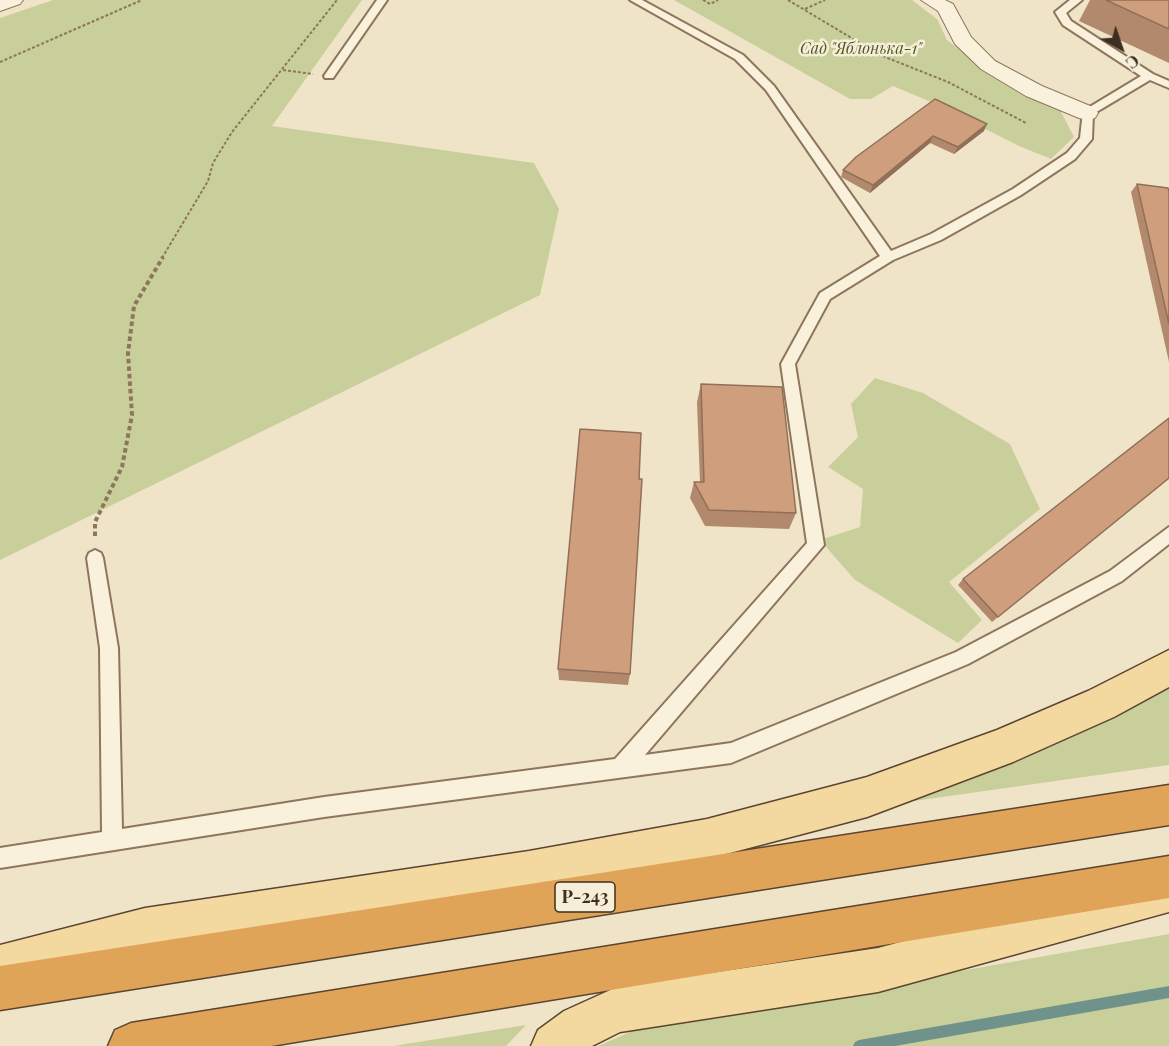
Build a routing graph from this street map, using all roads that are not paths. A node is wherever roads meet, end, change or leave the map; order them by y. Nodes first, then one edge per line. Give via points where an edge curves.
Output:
1 (13, 0) edge
2 (382, 0) edge
3 (635, 0) edge
4 (931, 0) edge
5 (1077, 0) edge
6 (0, 4) edge
7 (328, 76) road end
8 (1149, 76) junction
9 (1169, 86) edge
10 (1087, 113) junction
11 (888, 257) junction
12 (1169, 534) edge
13 (94, 558) road end
14 (1169, 668) edge
15 (621, 767) junction
16 (1169, 805) edge
17 (112, 840) junction
18 (0, 858) edge
19 (1169, 877) edge
20 (1169, 891) edge
21 (0, 966) edge
22 (0, 988) edge
23 (131, 1046) edge
24 (554, 1046) edge

1 - 6 street
2 - 7 lane
3 - 11 lane via 740,57 770,88
4 - 10 street via 946,8 962,40 988,65 1034,91
5 - 8 lane via 1060,12 1067,23
8 - 9 lane
8 - 10 lane
10 - 11 lane via 1086,139 1071,156 1017,192 936,237
11 - 15 lane via 825,296 788,364 816,545
12 - 15 lane via 1116,576 962,658 731,753
13 - 17 lane via 109,648
14 - 21 main road via 1101,704 999,748 867,796 707,839 529,872 145,930
15 - 17 lane
16 - 22 highway, Р-243
17 - 18 lane
19 - 23 highway
20 - 24 main road via 878,970 617,1010 580,1027

